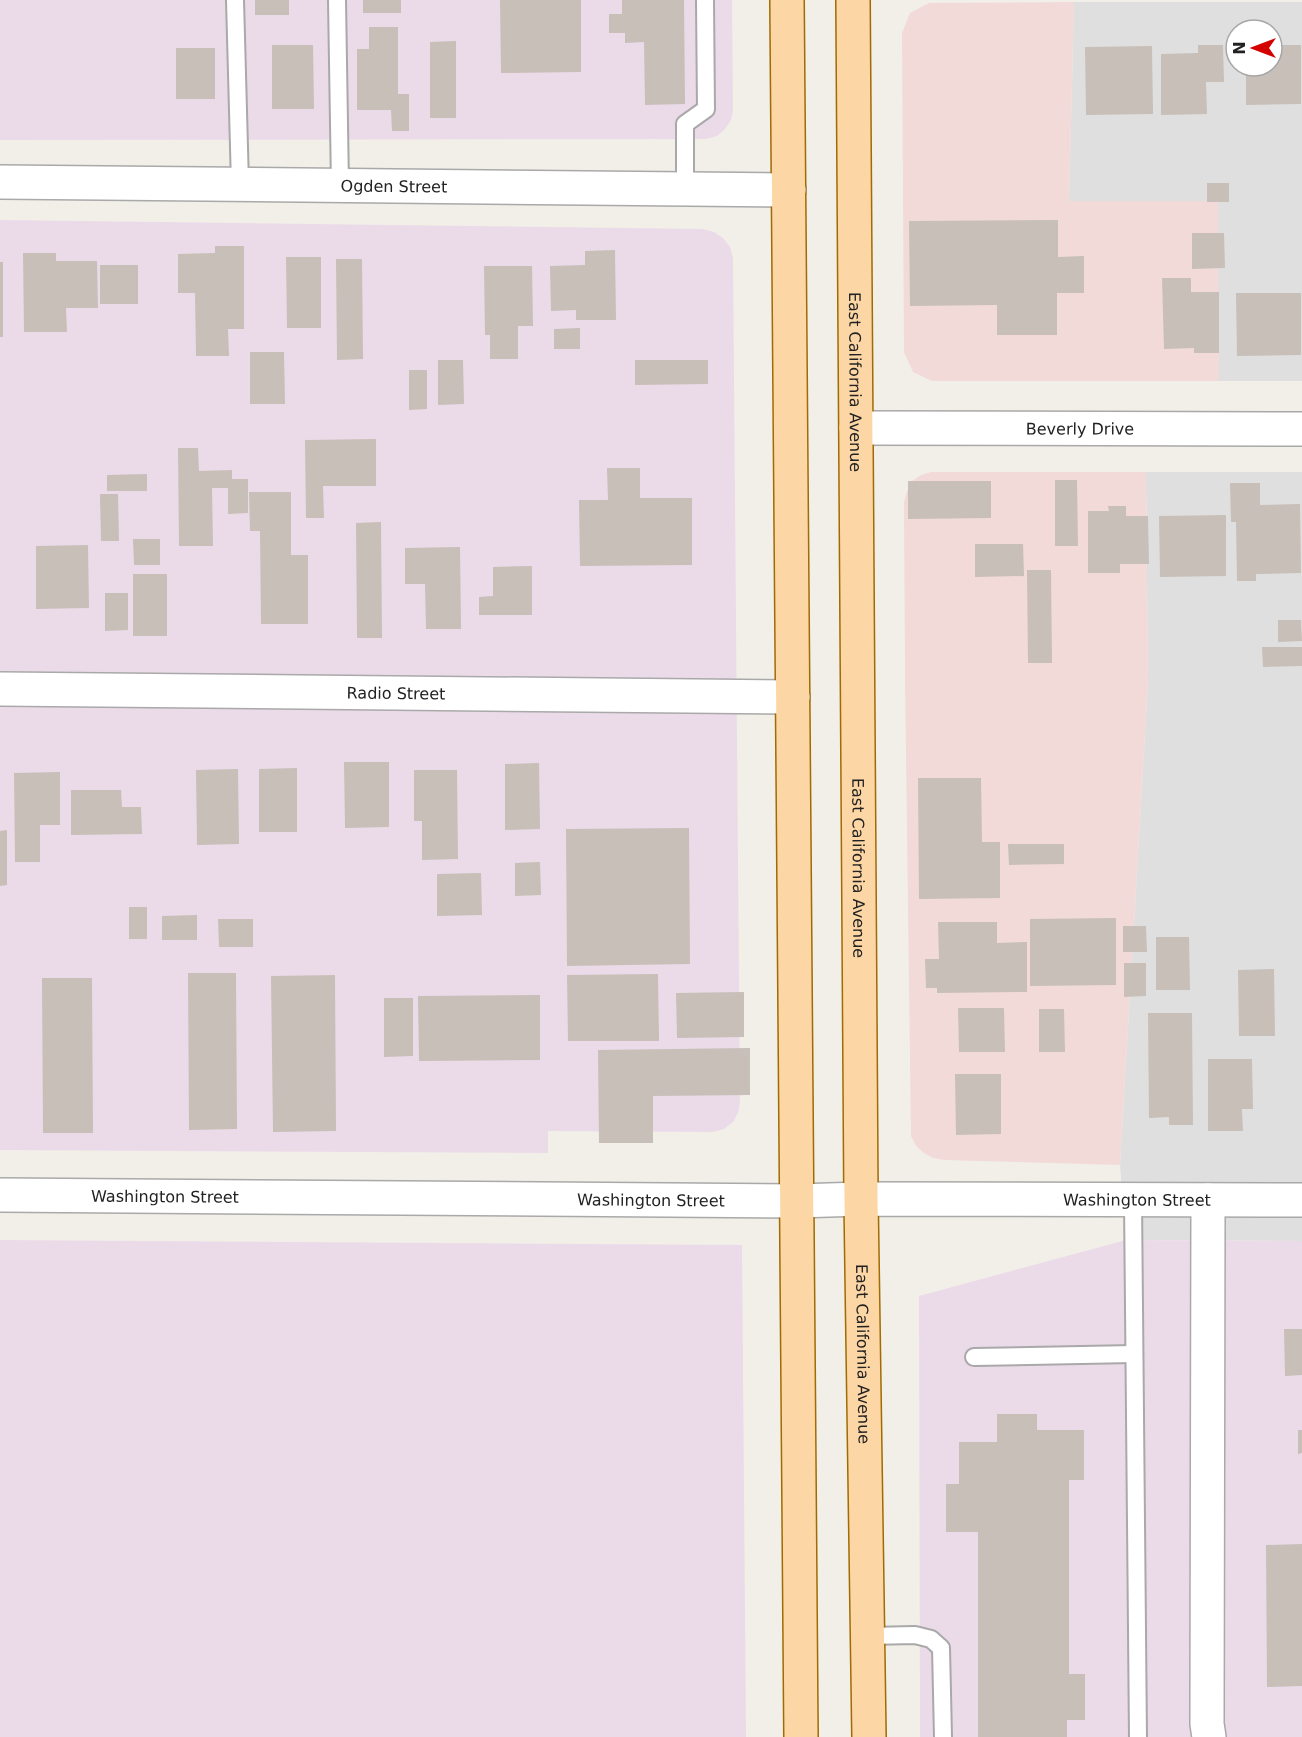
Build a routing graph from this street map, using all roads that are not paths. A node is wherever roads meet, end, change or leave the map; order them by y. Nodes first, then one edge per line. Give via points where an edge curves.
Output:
1 (235, 0) edge
2 (337, 0) edge
3 (705, 0) edge
4 (787, 0) edge
5 (853, 0) edge
6 (0, 182) edge
7 (240, 184) junction
8 (340, 185) junction
9 (685, 189) junction
10 (789, 190) junction
11 (856, 428) junction
12 (1302, 429) edge
13 (0, 689) edge
14 (793, 697) junction
15 (0, 1195) edge
16 (861, 1199) junction
17 (1133, 1200) junction
18 (1208, 1200) junction
19 (1302, 1200) edge
20 (797, 1201) junction
21 (1134, 1354) junction
22 (974, 1357) dead end
23 (868, 1636) junction
24 (801, 1737) edge
25 (869, 1737) edge
26 (943, 1737) edge
27 (1138, 1737) edge
28 (1209, 1737) edge

1 - 7 lane
2 - 8 lane
3 - 9 lane via 706,109 685,124
4 - 10 main road
5 - 11 main road, East California Avenue
6 - 7 street, Ogden Street
7 - 8 street, Ogden Street
8 - 9 street, Ogden Street
9 - 10 street, Ogden Street
10 - 14 main road
11 - 12 street, Beverly Drive
11 - 16 main road, East California Avenue
13 - 14 street, Radio Street
14 - 20 main road
15 - 20 street, Washington Street
16 - 17 street, Washington Street
16 - 20 street, Washington Street
16 - 23 main road, East California Avenue
17 - 18 street, Washington Street
17 - 21 lane
18 - 19 street, Washington Street
18 - 28 street
20 - 24 main road
21 - 22 lane
21 - 27 lane
23 - 25 main road, East California Avenue
23 - 26 lane via 915,1635 931,1639 941,1648

